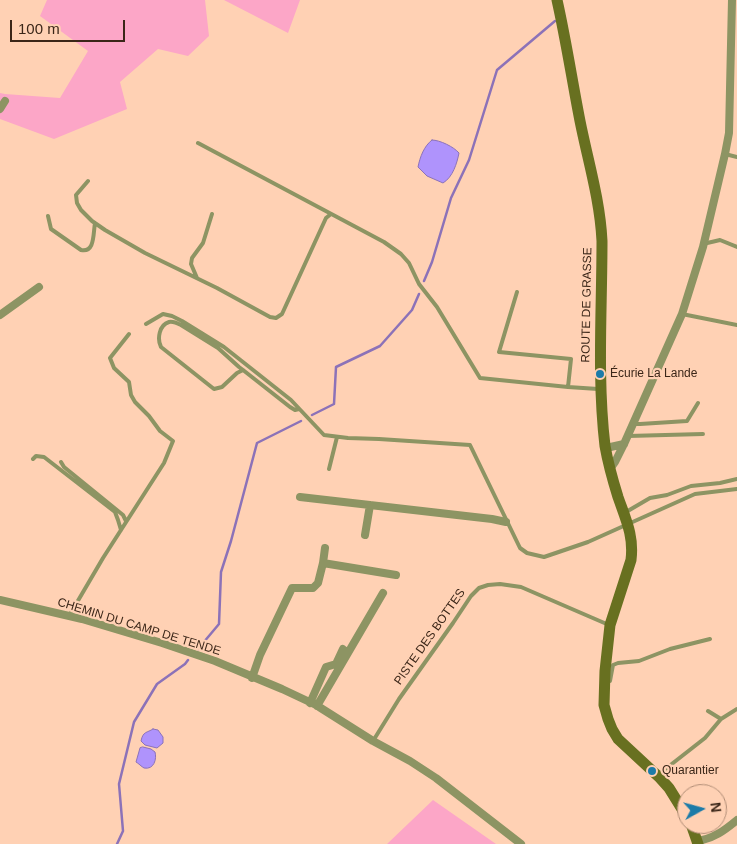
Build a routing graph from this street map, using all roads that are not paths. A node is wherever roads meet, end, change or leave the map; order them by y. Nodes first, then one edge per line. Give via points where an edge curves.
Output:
1 (557, 0) edge
2 (732, 0) edge
3 (5, 101) dead end
4 (0, 109) edge
5 (198, 143) dead end
6 (725, 154) junction
7 (737, 156) edge
8 (88, 181) dead end
9 (212, 214) dead end
10 (332, 214) junction
11 (48, 216) dead end
12 (94, 223) junction
13 (703, 244) junction
14 (737, 247) edge
15 (197, 278) junction
16 (39, 287) dead end
17 (517, 292) dead end
18 (682, 314) junction
19 (0, 315) edge
20 (146, 324) dead end
21 (737, 325) edge
22 (129, 334) dead end
23 (243, 370) junction
24 (568, 387) junction
25 (601, 389) junction
26 (698, 403) dead end
27 (299, 409) junction
28 (633, 424) junction
29 (703, 434) dead end
30 (628, 436) junction
31 (337, 437) junction
32 (624, 444) junction
33 (606, 448) junction
34 (33, 459) dead end
35 (62, 462) dead end
36 (329, 469) dead end
37 (610, 469) junction
38 (737, 479) edge
39 (737, 489) edge
40 (300, 497) dead end
41 (370, 505) junction
42 (624, 513) junction
43 (126, 521) junction
44 (506, 522) junction
45 (628, 524) junction
46 (120, 530) junction
47 (365, 535) dead end
48 (325, 548) dead end
49 (322, 563) junction
50 (396, 575) dead end
51 (383, 593) dead end
52 (0, 600) edge
53 (69, 616) junction
54 (610, 626) junction
55 (710, 639) dead end
56 (344, 649) dead end
57 (252, 678) junction
58 (604, 691) junction
59 (314, 705) junction
60 (737, 708) edge
61 (708, 711) dead end
62 (721, 719) junction
63 (373, 741) junction
64 (657, 775) junction
65 (677, 801) edge
66 (737, 820) edge
67 (698, 843) edge
68 (521, 844) edge

1 - 25 street, ROUTE DE GRASSE via 601,221
2 - 6 street via 729,133
3 - 4 street
5 - 10 lane
6 - 7 lane
6 - 13 street
8 - 12 lane via 76,195 77,203
9 - 15 lane via 203,243 192,258
10 - 15 lane via 326,218 282,314 276,318
10 - 24 lane via 384,242 409,262 419,284 480,378
11 - 12 lane via 51,229 85,251 92,245
12 - 15 lane
13 - 14 lane via 720,240
13 - 18 street
16 - 19 street
17 - 24 lane via 499,352 571,359
18 - 21 lane
18 - 28 street
20 - 27 lane via 163,314 182,321 224,347
22 - 43 lane via 110,358 114,368 129,382 135,402 173,441 164,463
23 - 23 lane via 218,348 181,324 169,322 163,326 161,347 214,389 222,387
23 - 27 lane via 295,410
24 - 25 lane
25 - 33 street, ROUTE DE GRASSE
26 - 28 lane via 687,421
27 - 31 lane via 324,435
28 - 30 street
29 - 30 lane
30 - 32 street
31 - 36 lane
31 - 44 lane via 470,445
32 - 33 street
32 - 37 street
33 - 37 street, ROUTE DE GRASSE
34 - 46 lane via 44,457 115,512
35 - 43 lane
37 - 42 street, ROUTE DE GRASSE
38 - 42 lane via 691,486 650,498
39 - 45 lane via 695,494
40 - 41 street
41 - 44 street
41 - 47 street
42 - 45 street, ROUTE DE GRASSE
43 - 46 lane
44 - 45 lane via 520,548 544,557
45 - 54 street, ROUTE DE GRASSE via 632,538 631,560
46 - 53 lane
48 - 49 street
49 - 50 street
49 - 57 street via 318,583 313,588 292,588
51 - 59 street
52 - 53 street, CHEMIN DU CAMP DE TENDE
53 - 57 street, CHEMIN DU CAMP DE TENDE via 162,643
54 - 58 street, ROUTE DE GRASSE
54 - 63 lane, PISTE DES BOTTES via 521,587 500,584 479,588 399,699
55 - 58 lane via 639,660 618,662 613,665
56 - 59 street via 336,664 326,667
57 - 59 street, CHEMIN DU CAMP DE TENDE
58 - 64 street, ROUTE DE GRASSE via 604,705 612,729 623,744
59 - 63 street, CHEMIN DU CAMP DE TENDE
60 - 62 lane
61 - 62 lane
62 - 64 lane via 705,738
63 - 68 street, CHEMIN DU CAMP DE TENDE via 436,778
64 - 65 street, ROUTE DE GRASSE
66 - 67 street

